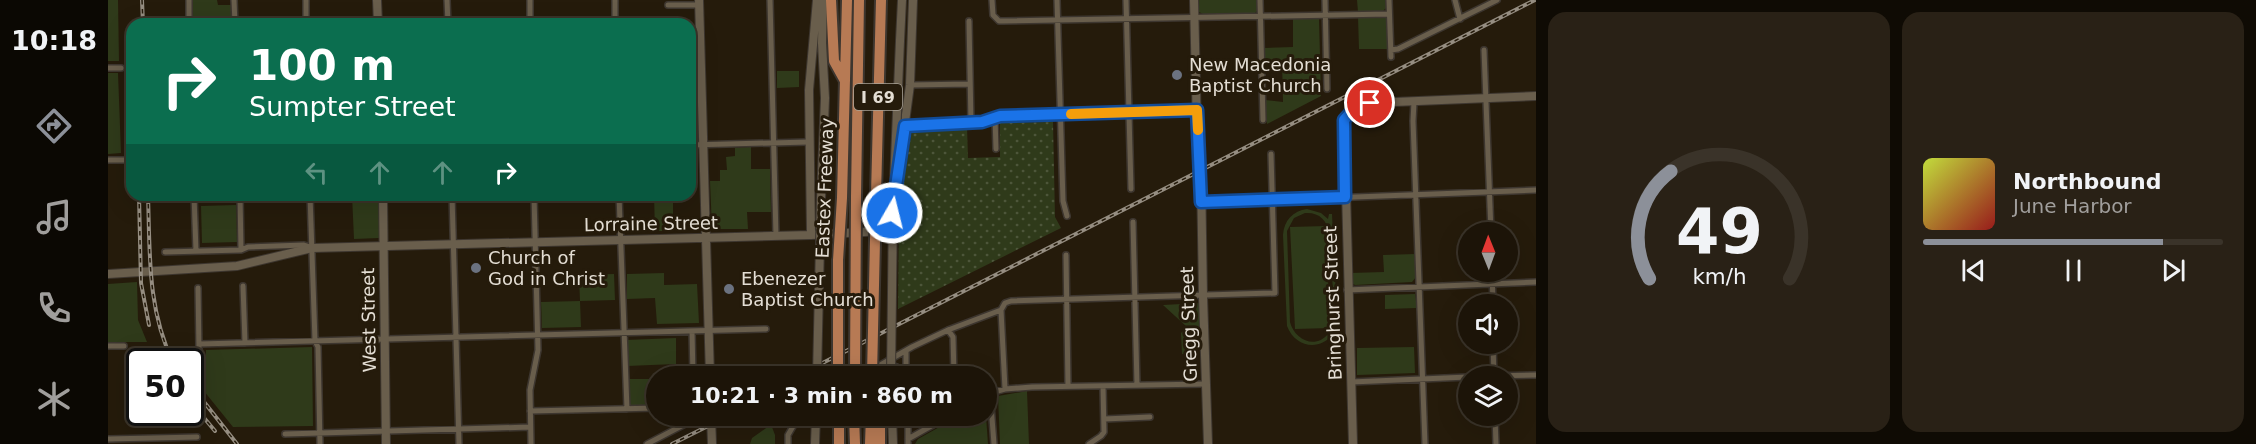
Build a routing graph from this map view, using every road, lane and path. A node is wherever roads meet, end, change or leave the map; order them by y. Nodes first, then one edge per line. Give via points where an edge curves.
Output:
1 (189, 0) edge
2 (234, 0) edge
3 (306, 0) edge
4 (377, 0) edge
5 (447, 0) edge
6 (530, 0) edge
7 (615, 0) edge
8 (770, 0) edge
9 (817, 0) edge
10 (823, 0) edge
11 (831, 0) edge
12 (847, 0) edge
13 (859, 0) edge
14 (881, 0) edge
15 (902, 0) edge
16 (913, 0) edge
17 (992, 0) edge
18 (1057, 0) edge
19 (1126, 0) edge
20 (1194, 0) edge
21 (1260, 0) edge
22 (1325, 0) edge
23 (1389, 0) edge
24 (1455, 0) edge
25 (1497, 0) edge
26 (699, 2) edge
27 (668, 5) dead end
28 (1389, 14) junction
29 (1325, 15) junction
30 (1261, 16) junction
31 (1195, 17) junction
32 (189, 18) edge
33 (235, 18) edge
34 (306, 18) edge
35 (378, 18) edge
36 (448, 18) edge
37 (530, 18) edge
38 (615, 18) edge
39 (1460, 18) junction
40 (1126, 19) junction
41 (1058, 20) junction
42 (969, 21) dead end
43 (1391, 50) junction
44 (1484, 50) dead end
45 (696, 51) edge
46 (701, 51) junction
47 (1391, 57) dead end
48 (121, 68) dead end
49 (108, 69) edge
50 (846, 82) junction
51 (970, 84) junction
52 (910, 86) junction
53 (1327, 89) dead end
54 (1536, 96) edge
55 (1486, 99) junction
56 (1414, 102) junction
57 (1197, 110) junction
58 (1129, 112) junction
59 (1061, 114) junction
60 (995, 117) junction
61 (1263, 120) dead end
62 (971, 123) junction
63 (905, 126) junction
64 (808, 142) junction
65 (774, 143) junction
66 (696, 145) edge
67 (703, 145) junction
68 (996, 149) dead end
69 (1271, 154) dead end
70 (108, 160) edge
71 (124, 160) dead end
72 (1131, 189) dead end
73 (1536, 190) edge
74 (1489, 192) junction
75 (1416, 194) junction
76 (1345, 197) junction
77 (1273, 200) junction
78 (194, 201) edge
79 (240, 201) edge
80 (310, 201) edge
81 (383, 201) edge
82 (452, 201) edge
83 (534, 201) edge
84 (619, 201) edge
85 (1201, 202) junction
86 (1067, 216) dead end
87 (1133, 222) dead end
88 (1490, 222) edge
89 (811, 235) junction
90 (776, 236) junction
91 (707, 238) junction
92 (621, 240) junction
93 (536, 242) junction
94 (384, 245) junction
95 (454, 245) junction
96 (312, 248) junction
97 (241, 250) junction
98 (196, 251) junction
99 (165, 252) dead end
100 (1065, 255) dead end
101 (108, 274) edge
102 (1536, 282) edge
103 (1492, 284) junction
104 (243, 286) dead end
105 (1420, 287) junction
106 (198, 288) dead end
107 (1347, 290) junction
108 (1492, 294) edge
109 (1203, 296) junction
110 (1135, 298) junction
111 (1066, 299) junction
112 (1001, 310) junction
113 (766, 329) dead end
114 (948, 330) junction
115 (692, 331) junction
116 (708, 331) junction
117 (624, 333) junction
118 (537, 335) junction
119 (456, 337) junction
120 (385, 339) junction
121 (315, 341) junction
122 (245, 343) junction
123 (108, 346) edge
124 (124, 346) dead end
125 (906, 352) junction
126 (873, 360) junction
127 (885, 363) junction
128 (693, 366) edge
129 (710, 366) edge
130 (817, 366) edge
131 (838, 366) edge
132 (855, 366) edge
133 (873, 366) edge
134 (875, 366) edge
135 (879, 366) edge
136 (891, 366) edge
137 (894, 366) edge
138 (906, 366) edge
139 (954, 366) edge
140 (1518, 375) edge
141 (1536, 375) edge
142 (1458, 377) edge
143 (1423, 379) junction
144 (1351, 382) junction
145 (1206, 384) junction
146 (1137, 385) junction
147 (1068, 386) junction
148 (1103, 386) junction
149 (1005, 389) junction
150 (997, 391) edge
151 (646, 408) edge
152 (627, 409) junction
153 (530, 411) junction
154 (1150, 417) dead end
155 (1104, 419) junction
156 (681, 426) edge
157 (711, 426) edge
158 (793, 426) edge
159 (816, 426) edge
160 (839, 426) edge
161 (854, 426) edge
162 (871, 426) edge
163 (880, 426) edge
164 (892, 426) edge
165 (908, 426) edge
166 (934, 426) edge
167 (993, 426) edge
168 (1496, 426) edge
169 (530, 428) junction
170 (459, 429) junction
171 (386, 431) junction
172 (320, 433) junction
173 (285, 434) dead end
174 (197, 437) dead end
175 (108, 439) edge
176 (815, 442) edge
177 (908, 442) edge
178 (320, 444) edge
179 (386, 444) edge
180 (459, 444) edge
181 (531, 444) edge
182 (647, 444) edge
183 (712, 444) edge
184 (788, 444) edge
185 (839, 444) edge
186 (855, 444) edge
187 (870, 444) edge
188 (880, 444) edge
189 (893, 444) edge
190 (994, 444) edge
191 (1089, 444) edge
192 (1208, 444) edge
193 (1353, 444) edge
194 (1425, 444) edge
195 (1497, 444) edge

1 - 32 street
2 - 33 street
3 - 34 street
4 - 35 main road
5 - 36 street
6 - 37 street
7 - 38 street
8 - 65 street
9 - 64 main road
10 - 130 main road, bridge via 825,98
11 - 50 highway via 834,61
12 - 50 highway, Eastex Freeway / I 69
13 - 132 highway, bridge
14 - 126 highway, I 69, bridge
15 - 136 main road, bridge
16 - 52 main road
17 - 41 street via 995,18 1003,21
18 - 41 street
19 - 40 street
20 - 31 main road, Gregg Street
21 - 30 street
22 - 29 street
23 - 28 street
24 - 39 street
25 - 39 street
26 - 27 street
26 - 46 main road
28 - 29 street
28 - 43 street
29 - 30 street
29 - 53 street
30 - 31 street
30 - 61 street
31 - 40 street
31 - 57 main road, Gregg Street
39 - 43 street
40 - 41 street
40 - 58 street
41 - 59 street
42 - 51 street
43 - 47 street
44 - 55 street
45 - 46 street
46 - 67 main road
48 - 49 street
50 - 131 highway, Eastex Freeway / I 69, bridge
51 - 52 street
51 - 62 street
52 - 63 main road
54 - 55 main road
55 - 56 main road
55 - 74 street
56 - 75 street
56 - 76 main road, Bringhurst Street via 1362,104 1348,113 1343,125
57 - 58 street
57 - 85 main road, Gregg Street
58 - 59 street
58 - 72 street
59 - 60 street
59 - 86 street via 1063,204
60 - 62 street
60 - 68 street
62 - 63 street
63 - 89 main road, Lorraine Street via 892,213 885,228
64 - 65 street
64 - 89 main road
65 - 67 street
65 - 90 street
66 - 67 street
67 - 91 main road
69 - 77 street
70 - 71 street
73 - 74 street
74 - 75 street
74 - 88 street
75 - 76 street
75 - 105 street
76 - 77 street
76 - 107 main road, Bringhurst Street
77 - 85 street
77 - 109 street via 1275,292
78 - 98 street
79 - 97 street
80 - 96 street
81 - 94 main road, West Street
82 - 95 street
83 - 93 street
84 - 92 street
85 - 109 main road, Gregg Street
87 - 110 street
89 - 90 main road, Lorraine Street
90 - 91 main road, Lorraine Street
91 - 92 main road, Lorraine Street
91 - 116 main road
92 - 93 main road, Lorraine Street
92 - 117 street
93 - 95 main road, Lorraine Street
93 - 118 street
94 - 95 main road, Lorraine Street
94 - 96 main road, Lorraine Street
94 - 120 main road, West Street
95 - 119 street
96 - 97 street, Lorraine Street via 304,245
96 - 101 main road, Lorraine Street via 237,266
96 - 121 street
97 - 98 street, Lorraine Street
98 - 99 street, Lorraine Street
100 - 111 street
102 - 103 street
103 - 105 street
103 - 108 street
104 - 122 street
105 - 107 street
105 - 143 street
106 - 122 street via 199,347
107 - 144 main road, Bringhurst Street
109 - 110 street
109 - 145 main road, Gregg Street
110 - 111 street
110 - 146 street
111 - 112 street via 1011,301
111 - 147 street
112 - 114 street
112 - 149 street
113 - 116 street
114 - 125 street
114 - 139 street via 953,337
115 - 116 street
115 - 117 street
115 - 128 street
116 - 129 main road
117 - 118 street
117 - 152 street
118 - 119 street
118 - 153 street via 538,357
119 - 120 street
119 - 170 street
120 - 121 street
120 - 171 main road, West Street
121 - 122 street
121 - 172 street
123 - 124 street
125 - 127 street
125 - 138 street
126 - 133 highway, I 69, bridge
126 - 134 highway, bridge
127 - 135 street
127 - 137 street
140 - 141 street
142 - 143 street
143 - 144 street
143 - 194 street
144 - 193 main road, Bringhurst Street
145 - 146 street
145 - 192 main road, Gregg Street
146 - 148 street
147 - 148 street
147 - 149 street
148 - 155 street
149 - 150 street
151 - 152 street
152 - 153 street
153 - 169 street
154 - 155 street
155 - 191 street via 1103,434
156 - 182 street
157 - 183 main road
158 - 184 street
159 - 176 main road
160 - 185 highway
161 - 186 highway
162 - 187 highway
163 - 188 highway
164 - 189 main road
165 - 177 street
166 - 177 street
167 - 190 street
168 - 195 street
169 - 170 street
169 - 181 street
170 - 171 street
170 - 180 street
171 - 172 street
171 - 179 main road, West Street
172 - 173 street
172 - 178 street
174 - 175 street

